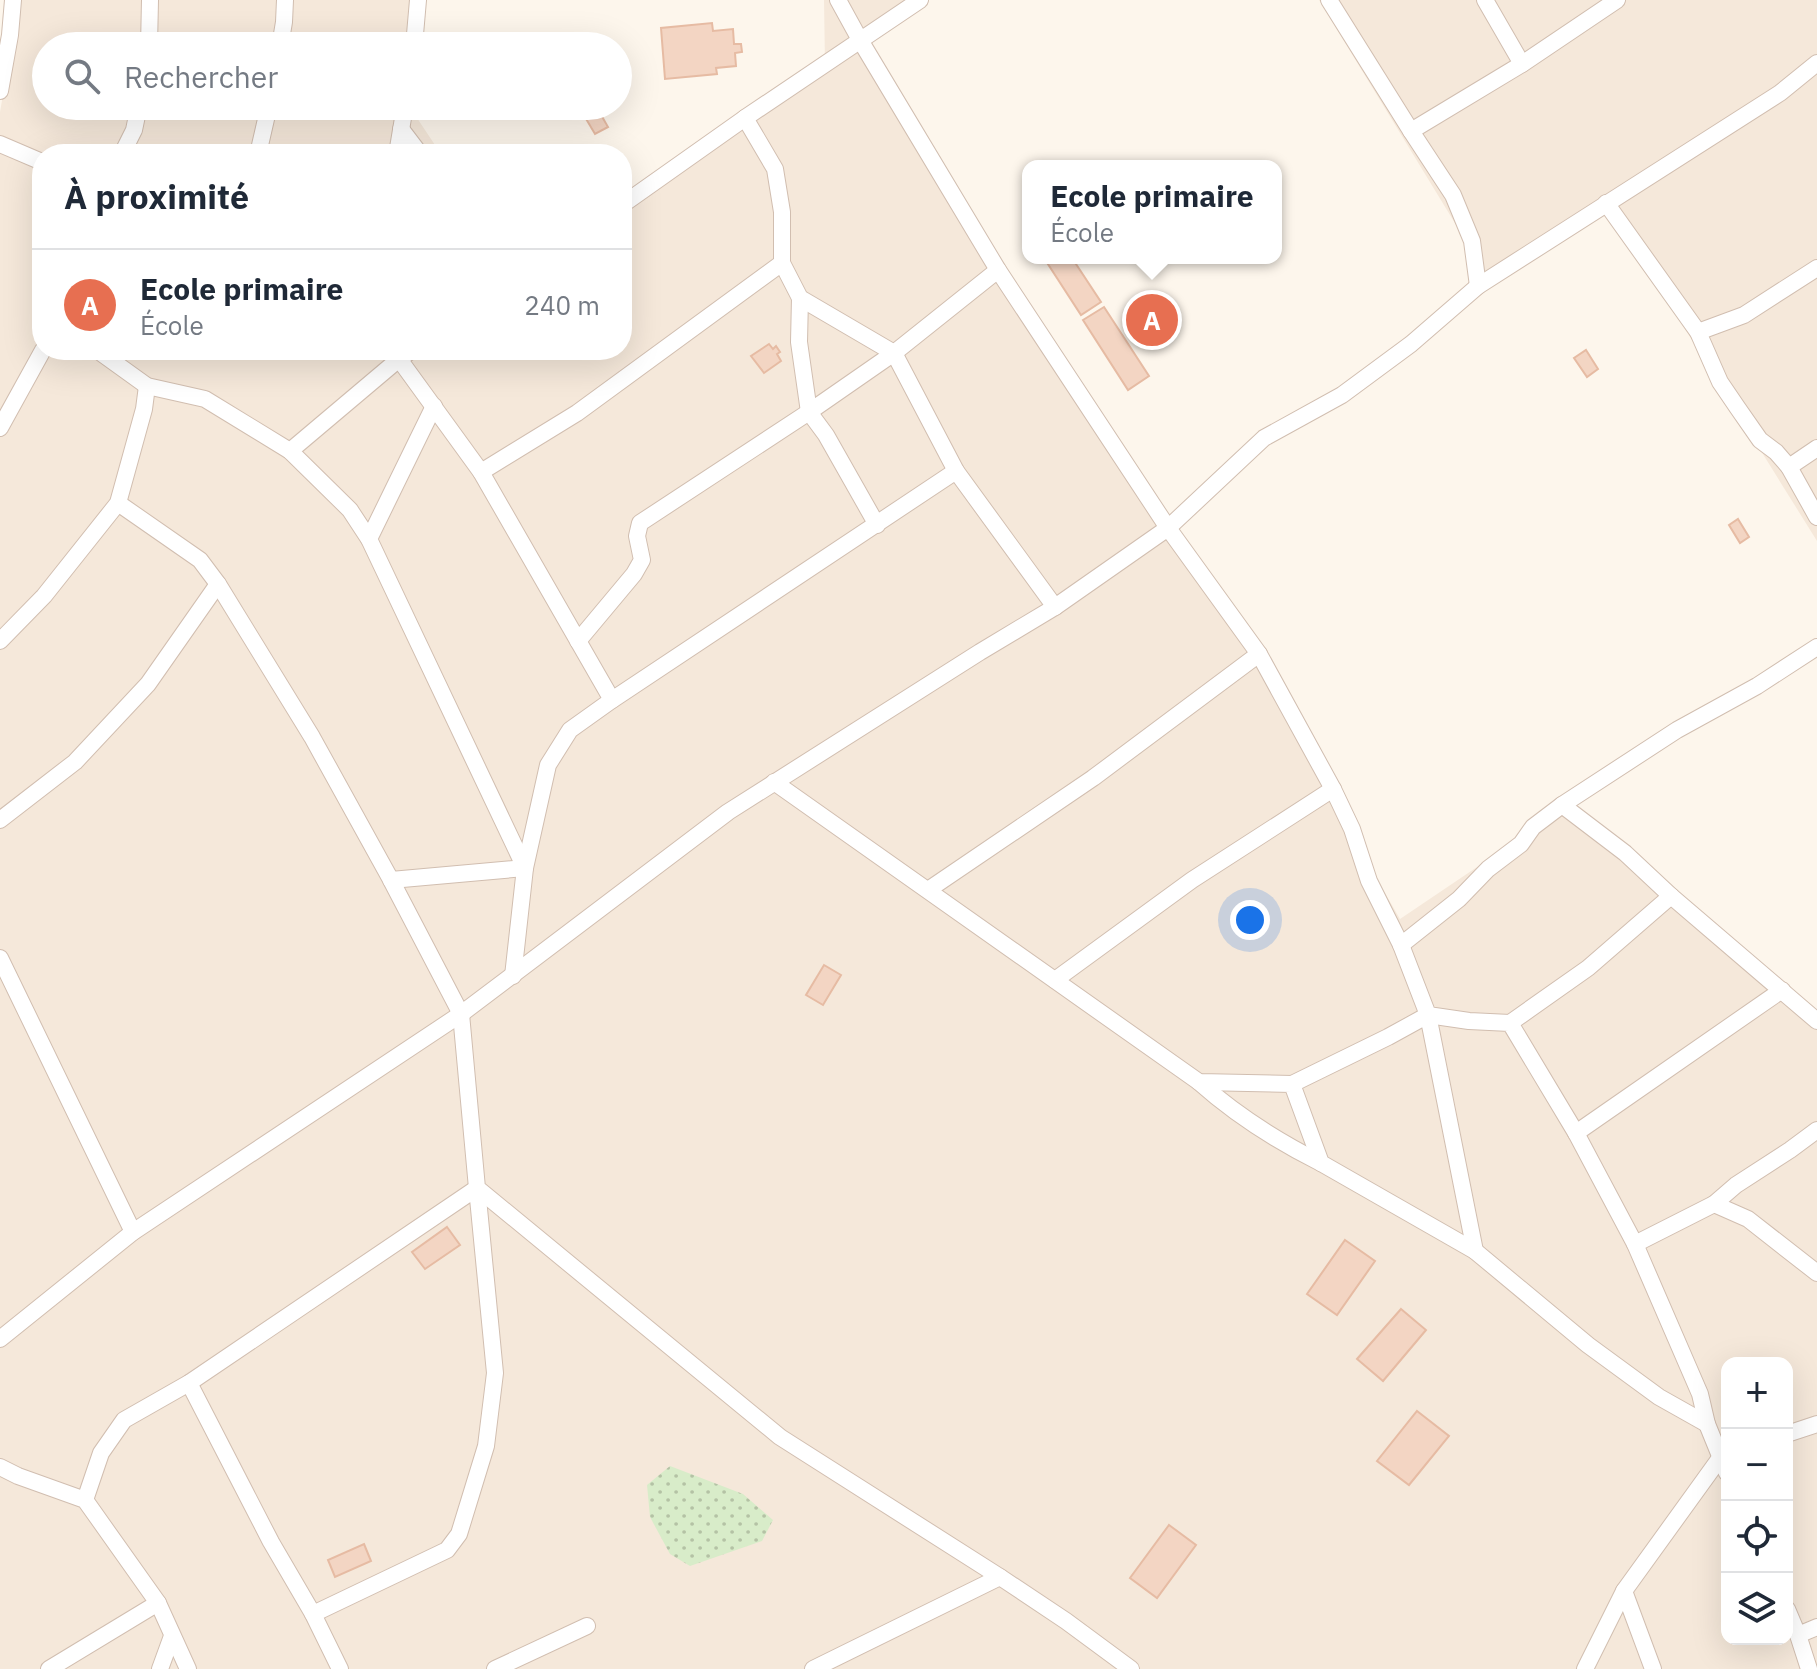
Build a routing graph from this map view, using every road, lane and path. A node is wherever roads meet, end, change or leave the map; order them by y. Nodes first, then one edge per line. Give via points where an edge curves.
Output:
1 (13, 0) edge
2 (150, 0) edge
3 (285, 0) edge
4 (418, 0) edge
5 (838, 0) edge
6 (920, 0) edge
7 (1329, 0) edge
8 (1485, 0) edge
9 (1617, 0) edge
10 (149, 32) edge
11 (282, 32) edge
12 (415, 32) edge
13 (860, 40) junction
14 (1817, 63) edge
15 (1522, 64) junction
16 (0, 91) edge
17 (745, 118) junction
18 (136, 120) edge
19 (266, 120) edge
20 (403, 120) edge
21 (401, 129) junction
22 (1411, 131) junction
23 (0, 144) edge
24 (127, 144) edge
25 (260, 144) edge
26 (399, 144) edge
27 (412, 144) edge
28 (32, 158) edge
29 (632, 198) edge
30 (1606, 203) junction
31 (782, 263) junction
32 (1817, 268) edge
33 (998, 270) junction
34 (1478, 286) junction
35 (800, 298) junction
36 (1698, 332) junction
37 (894, 353) junction
38 (37, 360) edge
39 (111, 360) edge
40 (392, 360) edge
41 (404, 360) edge
42 (147, 386) junction
43 (434, 406) junction
44 (809, 412) junction
45 (0, 428) edge
46 (1817, 448) edge
47 (290, 451) junction
48 (1789, 467) junction
49 (956, 471) junction
50 (481, 472) junction
51 (118, 503) junction
52 (1817, 517) edge
53 (877, 525) junction
54 (1168, 528) junction
55 (369, 539) junction
56 (218, 584) junction
57 (1055, 607) junction
58 (0, 641) edge
59 (578, 641) junction
60 (1817, 647) edge
61 (1259, 654) junction
62 (612, 700) junction
63 (774, 782) junction
64 (1333, 789) junction
65 (1562, 805) junction
66 (0, 820) edge
67 (525, 868) junction
68 (391, 880) junction
69 (928, 890) junction
70 (1671, 896) junction
71 (1401, 945) junction
72 (0, 958) edge
73 (513, 976) junction
74 (1055, 980) junction
75 (1782, 990) junction
76 (461, 1014) junction
77 (1428, 1015) junction
78 (1817, 1021) edge
79 (1510, 1023) junction
80 (1199, 1082) junction
81 (1292, 1084) junction
82 (1817, 1130) edge
83 (1576, 1133) junction
84 (1321, 1163) junction
85 (477, 1188) junction
86 (1714, 1204) junction
87 (133, 1232) junction
88 (1635, 1244) junction
89 (1475, 1251) junction
90 (1817, 1273) edge
91 (0, 1339) edge
92 (189, 1383) junction
93 (1707, 1424) junction
94 (1817, 1424) edge
95 (1793, 1432) edge
96 (1721, 1454) edge
97 (0, 1467) edge
98 (1721, 1467) edge
99 (85, 1500) junction
100 (1000, 1577) junction
101 (1624, 1591) junction
102 (158, 1603) junction
103 (313, 1614) junction
104 (1793, 1623) edge
105 (587, 1626) dead end
106 (1817, 1627) edge
107 (1798, 1635) junction
108 (172, 1636) junction
109 (49, 1669) edge
110 (160, 1669) edge
111 (188, 1669) edge
112 (340, 1669) edge
113 (495, 1669) edge
114 (813, 1669) edge
115 (1129, 1669) edge
116 (1585, 1669) edge
117 (1653, 1669) edge
118 (1809, 1669) edge

1 - 16 street
2 - 10 street
3 - 11 street
4 - 12 street
5 - 13 street
6 - 13 street
7 - 22 street
8 - 15 street
9 - 15 street
13 - 17 street
13 - 33 street
14 - 30 street via 1780,93
15 - 22 street
17 - 29 street
17 - 31 street via 775,169
18 - 24 street
19 - 25 street
20 - 21 street
21 - 26 street
21 - 27 street
22 - 34 street via 1453,195 1472,241
23 - 28 street
30 - 34 street
30 - 36 street
31 - 35 street
31 - 50 street via 577,413
32 - 36 street via 1744,315
33 - 37 street
33 - 54 street
34 - 54 street via 1342,395 1264,438
35 - 37 street
35 - 44 street via 799,342
36 - 48 street via 1720,382 1760,440
37 - 44 street
37 - 49 street
38 - 45 street
39 - 42 street
40 - 47 street
41 - 43 street
42 - 47 street via 205,399
42 - 51 street
43 - 50 street
43 - 55 street
44 - 53 street
44 - 59 street via 640,523 642,560
46 - 48 street
47 - 55 street via 350,510
48 - 52 street
49 - 53 street
49 - 57 street
50 - 59 street
51 - 56 street via 200,560
51 - 58 street via 44,596
53 - 62 street
54 - 57 street
54 - 61 street
55 - 67 street
56 - 66 street via 148,684 75,762
56 - 68 street
57 - 63 street
59 - 62 street
60 - 65 street
61 - 64 street
61 - 69 street via 1093,778
62 - 67 street via 570,730 548,765
63 - 69 street
63 - 73 street
64 - 71 street
64 - 74 street via 1192,880
65 - 70 street
65 - 71 street
67 - 68 street
67 - 73 street
68 - 76 street
69 - 74 street
70 - 75 street
70 - 79 street via 1588,968
71 - 77 street
72 - 87 street
73 - 76 street
74 - 80 street
75 - 78 street
75 - 83 street
76 - 85 street
76 - 87 street
77 - 79 street
77 - 81 street
77 - 89 street
79 - 83 street
80 - 81 street
80 - 84 street via 1227,1107
81 - 84 street
82 - 86 street
83 - 88 street
84 - 89 street
85 - 92 street
85 - 100 street via 780,1437
85 - 103 street via 495,1373 486,1446 459,1534 447,1550
86 - 88 street
86 - 90 street via 1748,1219
87 - 91 street
88 - 93 street via 1700,1394
89 - 93 street via 1588,1345 1659,1397
92 - 99 street via 124,1420 101,1453
92 - 103 street
93 - 96 street
94 - 95 street
97 - 99 street
98 - 101 street
99 - 102 street
100 - 114 street
100 - 115 street
101 - 116 street
101 - 117 street
102 - 108 street
102 - 109 street
103 - 112 street
104 - 107 street
105 - 113 street
106 - 107 street
107 - 118 street
108 - 110 street
108 - 111 street

